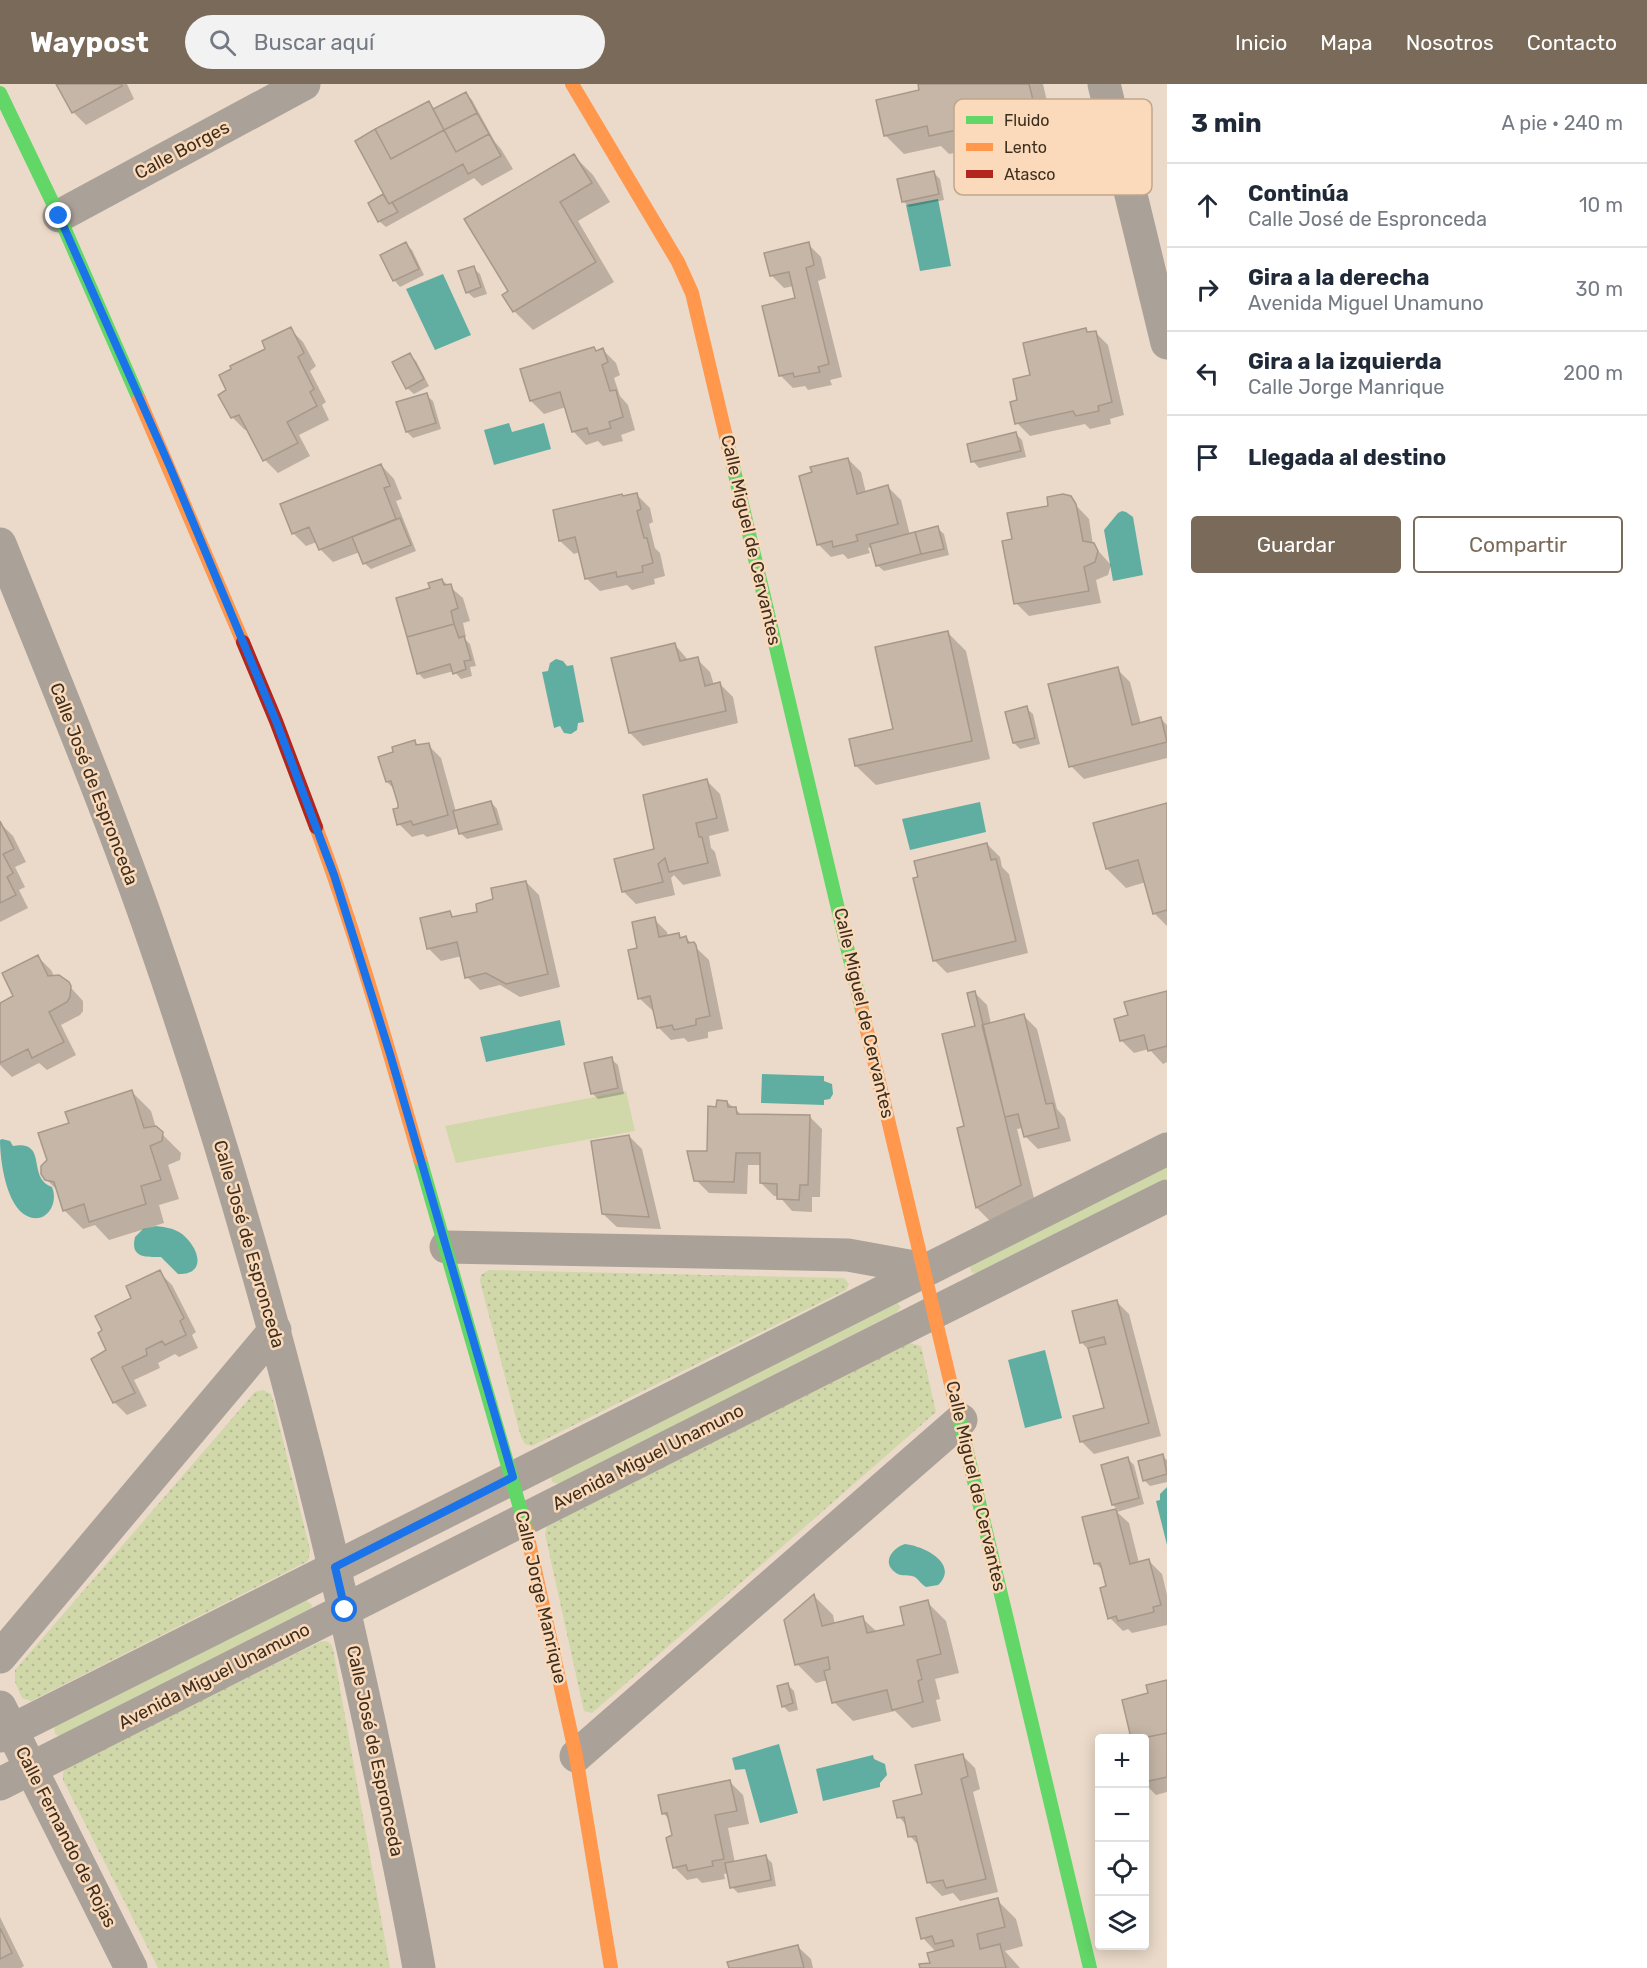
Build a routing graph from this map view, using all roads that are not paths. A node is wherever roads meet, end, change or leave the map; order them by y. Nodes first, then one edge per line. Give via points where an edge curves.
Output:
1 (304, 84) edge
2 (572, 84) edge
3 (1104, 84) edge
4 (0, 93) edge
5 (1108, 99) edge
6 (1131, 195) edge
7 (59, 216) junction
8 (1167, 343) edge
9 (0, 544) edge
10 (1167, 1149) edge
11 (1167, 1196) edge
12 (446, 1247) junction
13 (925, 1269) junction
14 (935, 1312) junction
15 (275, 1330) junction
16 (961, 1420) junction
17 (513, 1477) junction
18 (524, 1520) junction
19 (335, 1567) junction
20 (345, 1610) junction
21 (0, 1657) edge
22 (4, 1724) edge
23 (576, 1756) junction
24 (31, 1768) junction
25 (0, 1784) edge
26 (131, 1968) edge
27 (419, 1968) edge
28 (611, 1968) edge
29 (1090, 1968) edge

1 - 7 street, Calle Borges
2 - 13 street, Calle Miguel de Cervantes via 678,262 692,293
3 - 5 street
4 - 7 street, Calle Jorge Manrique
6 - 8 street
7 - 12 street, Calle Jorge Manrique via 170,467 276,721 330,864
9 - 15 street, Calle José de Espronceda via 154,941
10 - 13 street
11 - 14 street, Avenida Miguel Unamuno
12 - 13 street via 848,1255
12 - 17 street, Calle Jorge Manrique
13 - 14 street, Calle Miguel de Cervantes
13 - 17 street
14 - 16 street, Calle Miguel de Cervantes
14 - 18 street, Avenida Miguel Unamuno
15 - 19 street, Calle José de Espronceda
15 - 21 street
16 - 23 street
16 - 29 street, Calle Miguel de Cervantes
17 - 18 street, Calle Jorge Manrique
17 - 19 street
18 - 20 street, Avenida Miguel Unamuno
18 - 23 street, Calle Jorge Manrique
19 - 20 street, Calle José de Espronceda
19 - 22 street
20 - 24 street, Avenida Miguel Unamuno
20 - 27 street, Calle José de Espronceda
22 - 24 street, Calle Fernando de Rojas
23 - 28 street, Calle Jorge Manrique
24 - 25 street, Avenida Miguel Unamuno
24 - 26 street, Calle Fernando de Rojas

